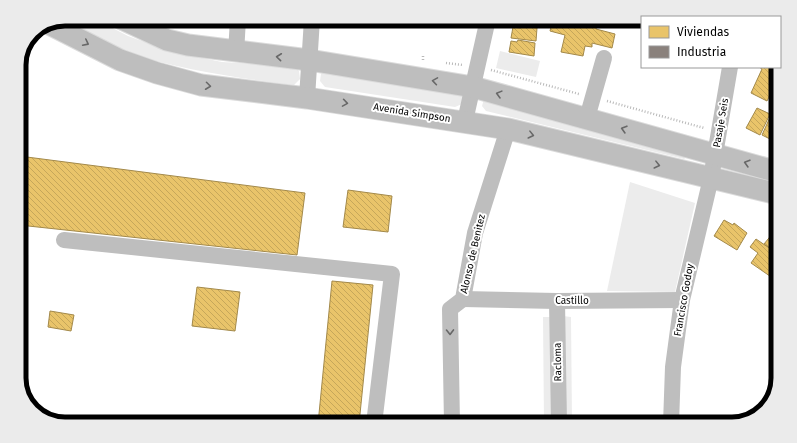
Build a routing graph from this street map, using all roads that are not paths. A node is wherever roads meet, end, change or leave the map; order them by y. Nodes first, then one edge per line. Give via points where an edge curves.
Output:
1 (137, 26) edge
2 (238, 26) edge
3 (311, 26) edge
4 (486, 26) edge
5 (56, 27) edge
6 (236, 52) junction
7 (604, 58) dead end
8 (309, 60) junction
9 (730, 68) edge
10 (473, 87) junction
11 (307, 98) junction
12 (587, 118) junction
13 (465, 121) junction
14 (508, 129) junction
15 (715, 155) junction
16 (771, 170) edge
17 (711, 178) junction
18 (771, 192) edge
19 (64, 240) dead end
20 (463, 298) junction
21 (682, 300) junction
22 (557, 301) junction
23 (375, 417) edge
24 (452, 417) edge
25 (559, 417) edge
26 (672, 417) edge

1 - 6 main road via 166,40
2 - 6 street
3 - 8 street
4 - 10 street
5 -> 11 main road, Avenida Simpson via 120,60 201,86
8 -> 6 main road
7 - 12 street
10 -> 8 main road
8 - 11 street
9 - 15 street, Pasaje Seis
12 -> 10 main road
10 - 13 street
11 -> 13 main road, Avenida Simpson
15 -> 12 main road
13 - 14 main road, Avenida Simpson
14 -> 17 main road, Avenida Simpson
14 - 20 street, Alonso de Benitez via 476,233
16 -> 15 main road
15 - 17 street, Pasaje Seis
17 - 18 main road, Avenida Simpson
17 - 21 street, Francisco Godoy
19 - 23 street via 392,274
20 - 22 street, Castillo
20 -> 24 street, Alonso de Benitez via 450,309
21 - 22 street, Castillo
21 - 26 street, Francisco Godoy via 673,367
22 - 25 street, Racloma

